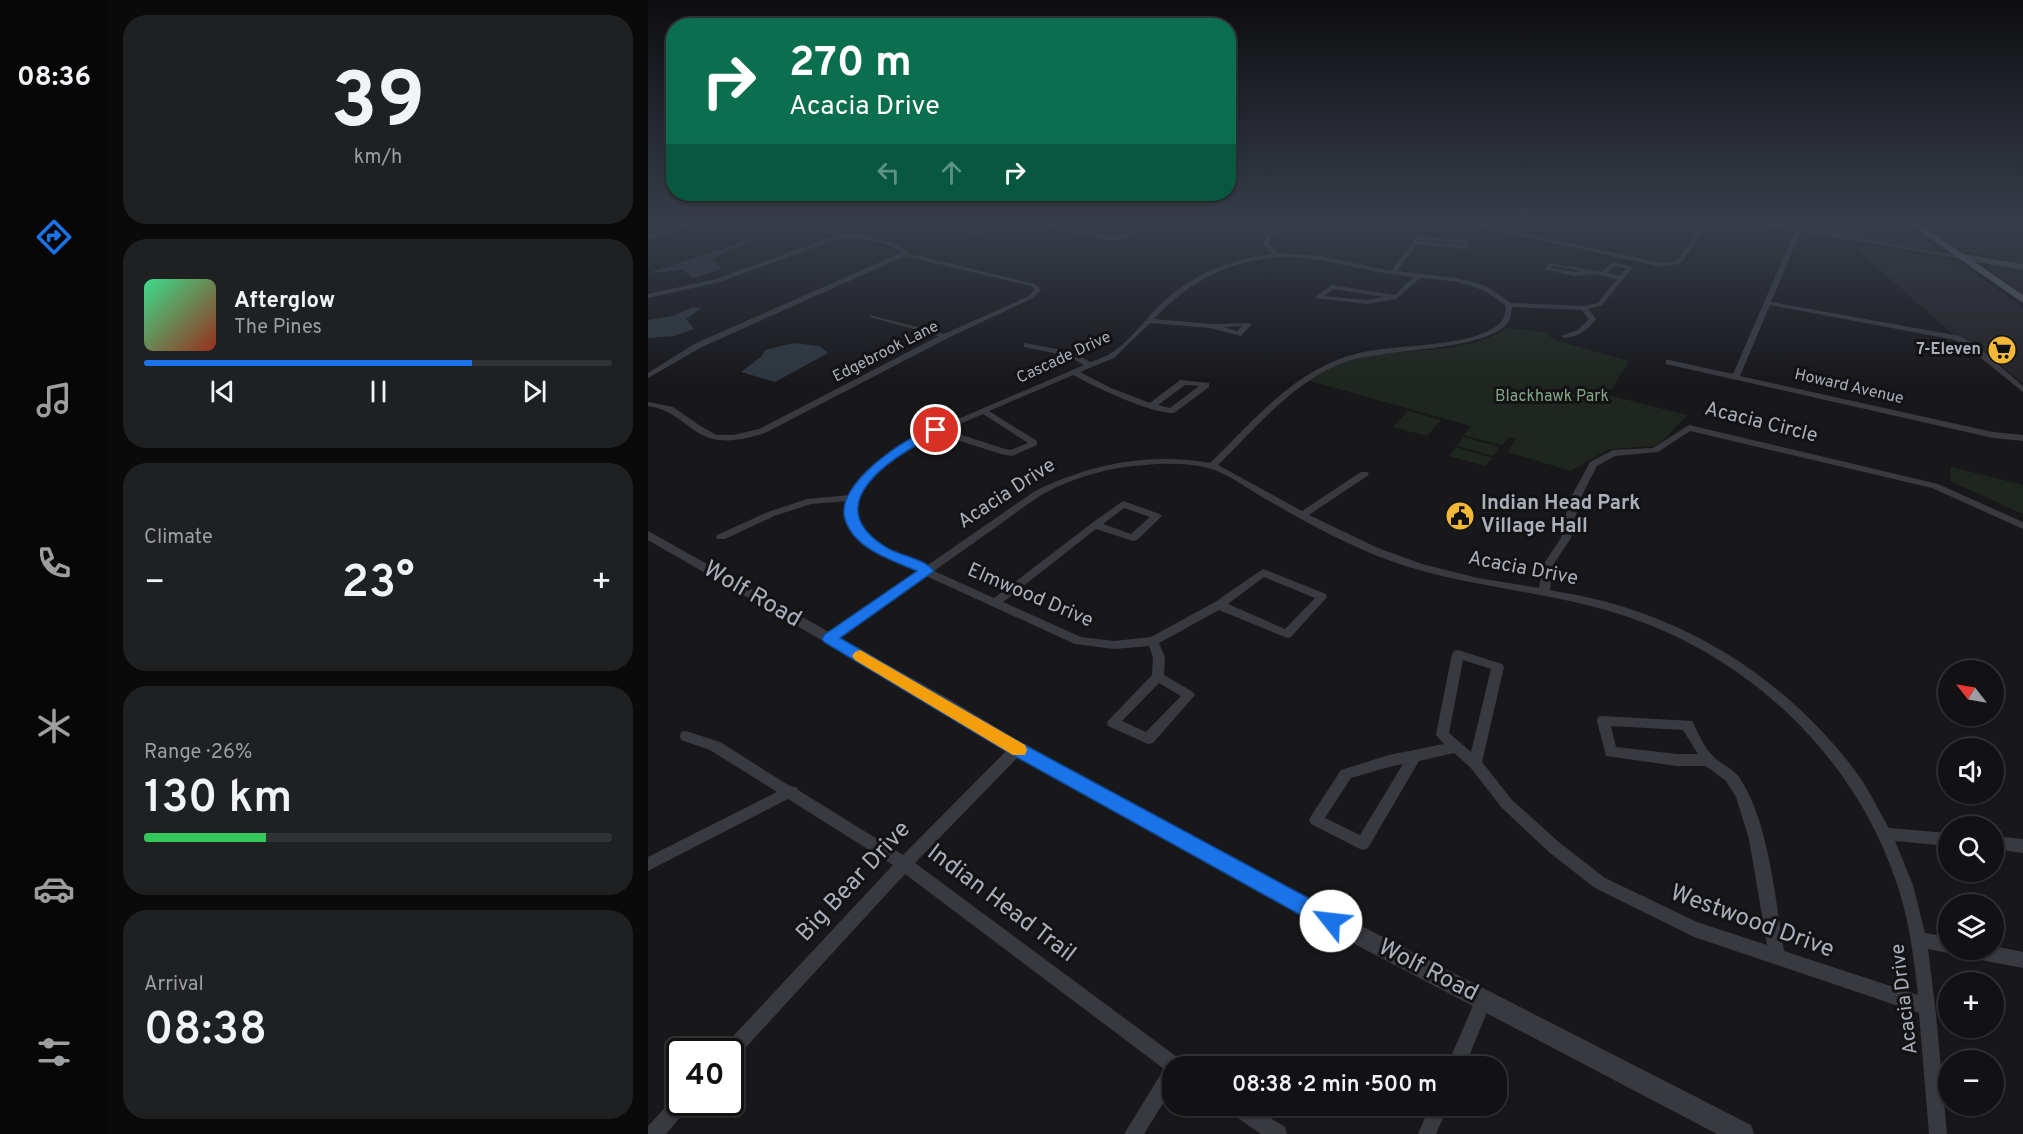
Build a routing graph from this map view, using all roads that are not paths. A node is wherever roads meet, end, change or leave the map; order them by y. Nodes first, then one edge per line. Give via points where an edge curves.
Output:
1 (732, 276) edge
2 (855, 276) edge
3 (990, 276) edge
4 (1207, 276) edge
5 (1418, 276) joint
6 (1612, 276) edge
7 (1779, 276) edge
8 (1989, 276) edge
9 (1621, 278) joint
10 (648, 296) edge
11 (1396, 297) junction
12 (2023, 300) edge
13 (1767, 303) junction
14 (1509, 305) junction
15 (1584, 308) junction
16 (872, 316) dead end
17 (1150, 321) junction
18 (1210, 326) dead end
19 (945, 336) junction
20 (1565, 336) dead end
21 (1027, 345) dead end
22 (1670, 362) dead end
23 (1090, 365) junction
24 (1073, 372) junction
25 (648, 376) edge
26 (1736, 376) junction
27 (2023, 390) edge
28 (648, 404) edge
29 (1151, 406) junction
30 (983, 411) junction
31 (936, 430) junction
32 (2023, 438) edge
33 (1212, 466) junction
34 (1364, 474) dead end
35 (853, 498) junction
36 (1302, 515) junction
37 (1095, 525) junction
38 (2023, 526) edge
39 (721, 537) dead end
40 (650, 538) edge
41 (927, 571) junction
42 (1544, 593) junction
43 (997, 602) junction
44 (1219, 605) junction
45 (829, 639) junction
46 (1153, 641) junction
47 (1158, 677) junction
48 (686, 736) dead end
49 (1455, 747) junction
50 (1017, 749) junction
51 (1414, 757) junction
52 (1708, 760) junction
53 (1475, 763) junction
54 (791, 791) junction
55 (1887, 834) junction
56 (1938, 838) edge
57 (2004, 844) edge
58 (2023, 846) edge
59 (648, 864) edge
60 (904, 864) junction
61 (1919, 940) junction
62 (1938, 943) edge
63 (2004, 956) edge
64 (1777, 958) junction
65 (2023, 960) edge
66 (1484, 1000) junction
67 (1927, 1007) junction
68 (743, 1038) edge
69 (1162, 1056) edge
70 (1460, 1056) edge
71 (1162, 1088) edge
72 (669, 1116) edge
73 (1250, 1116) edge
74 (1435, 1116) edge
75 (653, 1134) edge
76 (1133, 1134) edge
77 (1278, 1134) edge
78 (1427, 1134) edge
79 (1742, 1134) edge
80 (1938, 1134) edge

1 - 10 street
2 - 25 street via 699,345
3 - 19 street, Edgebrook Lane via 1037,288 1037,292
4 - 17 street, Cascade Drive via 1194,281 1160,307
5 - 11 street
5 - 14 street, Cascade Drive via 1474,284 1490,290
6 - 9 street
7 - 13 street
8 - 12 main road
9 - 15 street via 1600,304
11 - 11 street via 1332,287 1318,297 1367,302
13 - 26 street
13 - 27 street via 1957,338
14 - 15 street
14 - 33 street via 1503,323 1483,336 1374,352 1314,372 1294,386
15 - 20 street via 1593,319 1576,335
16 - 19 street
17 - 18 street
17 - 23 street, Cascade Drive via 1126,345
19 - 28 street, Edgebrook Lane via 742,437 715,437 676,410
21 - 23 street via 1070,354
22 - 26 street, Howard Avenue
23 - 24 street, Cascade Drive
24 - 29 street via 1115,394
24 - 30 street, Cascade Drive
26 - 32 street, Howard Avenue via 1993,435
29 - 29 street via 1171,411 1206,385 1183,382
30 - 31 street, Cascade Drive
30 - 31 street via 1034,443 1012,453 1004,452
31 - 35 street, Cascade Drive via 889,456
33 - 36 street, Acacia Drive
33 - 41 street, Acacia Drive via 1162,460 1097,468 1068,477 1038,493
34 - 36 street
35 - 39 street via 810,501
35 - 41 street via 850,518 862,537 886,553
36 - 42 street, Acacia Drive via 1398,560 1475,581
37 - 37 street via 1123,504 1157,516 1133,538
37 - 43 street
38 - 42 street, Acacia Circle via 1935,486 1689,428 1655,450 1613,453 1593,464 1574,501 1566,538 1548,566
40 - 45 street, Wolf Road
41 - 43 street, Elmwood Drive
41 - 45 street, Acacia Drive
42 - 55 street, Acacia Drive via 1643,618 1704,644 1741,668 1792,707 1828,744
43 - 46 street, Elmwood Drive via 1078,641 1114,645
44 - 44 street, Elmwood Drive via 1263,573 1322,597 1287,634
44 - 46 street, Elmwood Drive
45 - 50 street, Wolf Road
46 - 47 street via 1159,657
47 - 47 street via 1189,695 1148,739 1113,722
48 - 54 street, Indian Head Trail via 715,746
49 - 51 street
49 - 53 street, Westwood Drive
49 - 53 street, Westwood Drive via 1442,735 1458,654 1498,667
50 - 60 street, Big Bear Drive
50 - 66 street, Wolf Road
51 - 51 street via 1346,774 1316,820 1364,843
52 - 52 street via 1611,752 1603,721 1687,725
52 - 64 street via 1733,780 1748,812
53 - 64 street, Westwood Drive via 1507,804 1600,883 1694,929
54 - 59 street
54 - 60 street, Indian Head Trail
55 - 56 street
55 - 61 street, Acacia Drive
57 - 58 street
60 - 68 street, Big Bear Drive
60 - 69 street, Indian Head Trail
61 - 62 street
61 - 67 street, Acacia Drive
63 - 65 street
64 - 67 street, Westwood Drive
66 - 70 street
66 - 79 street, Wolf Road
67 - 80 street, Acacia Drive
71 - 76 street
72 - 75 street
73 - 77 street
74 - 78 street

